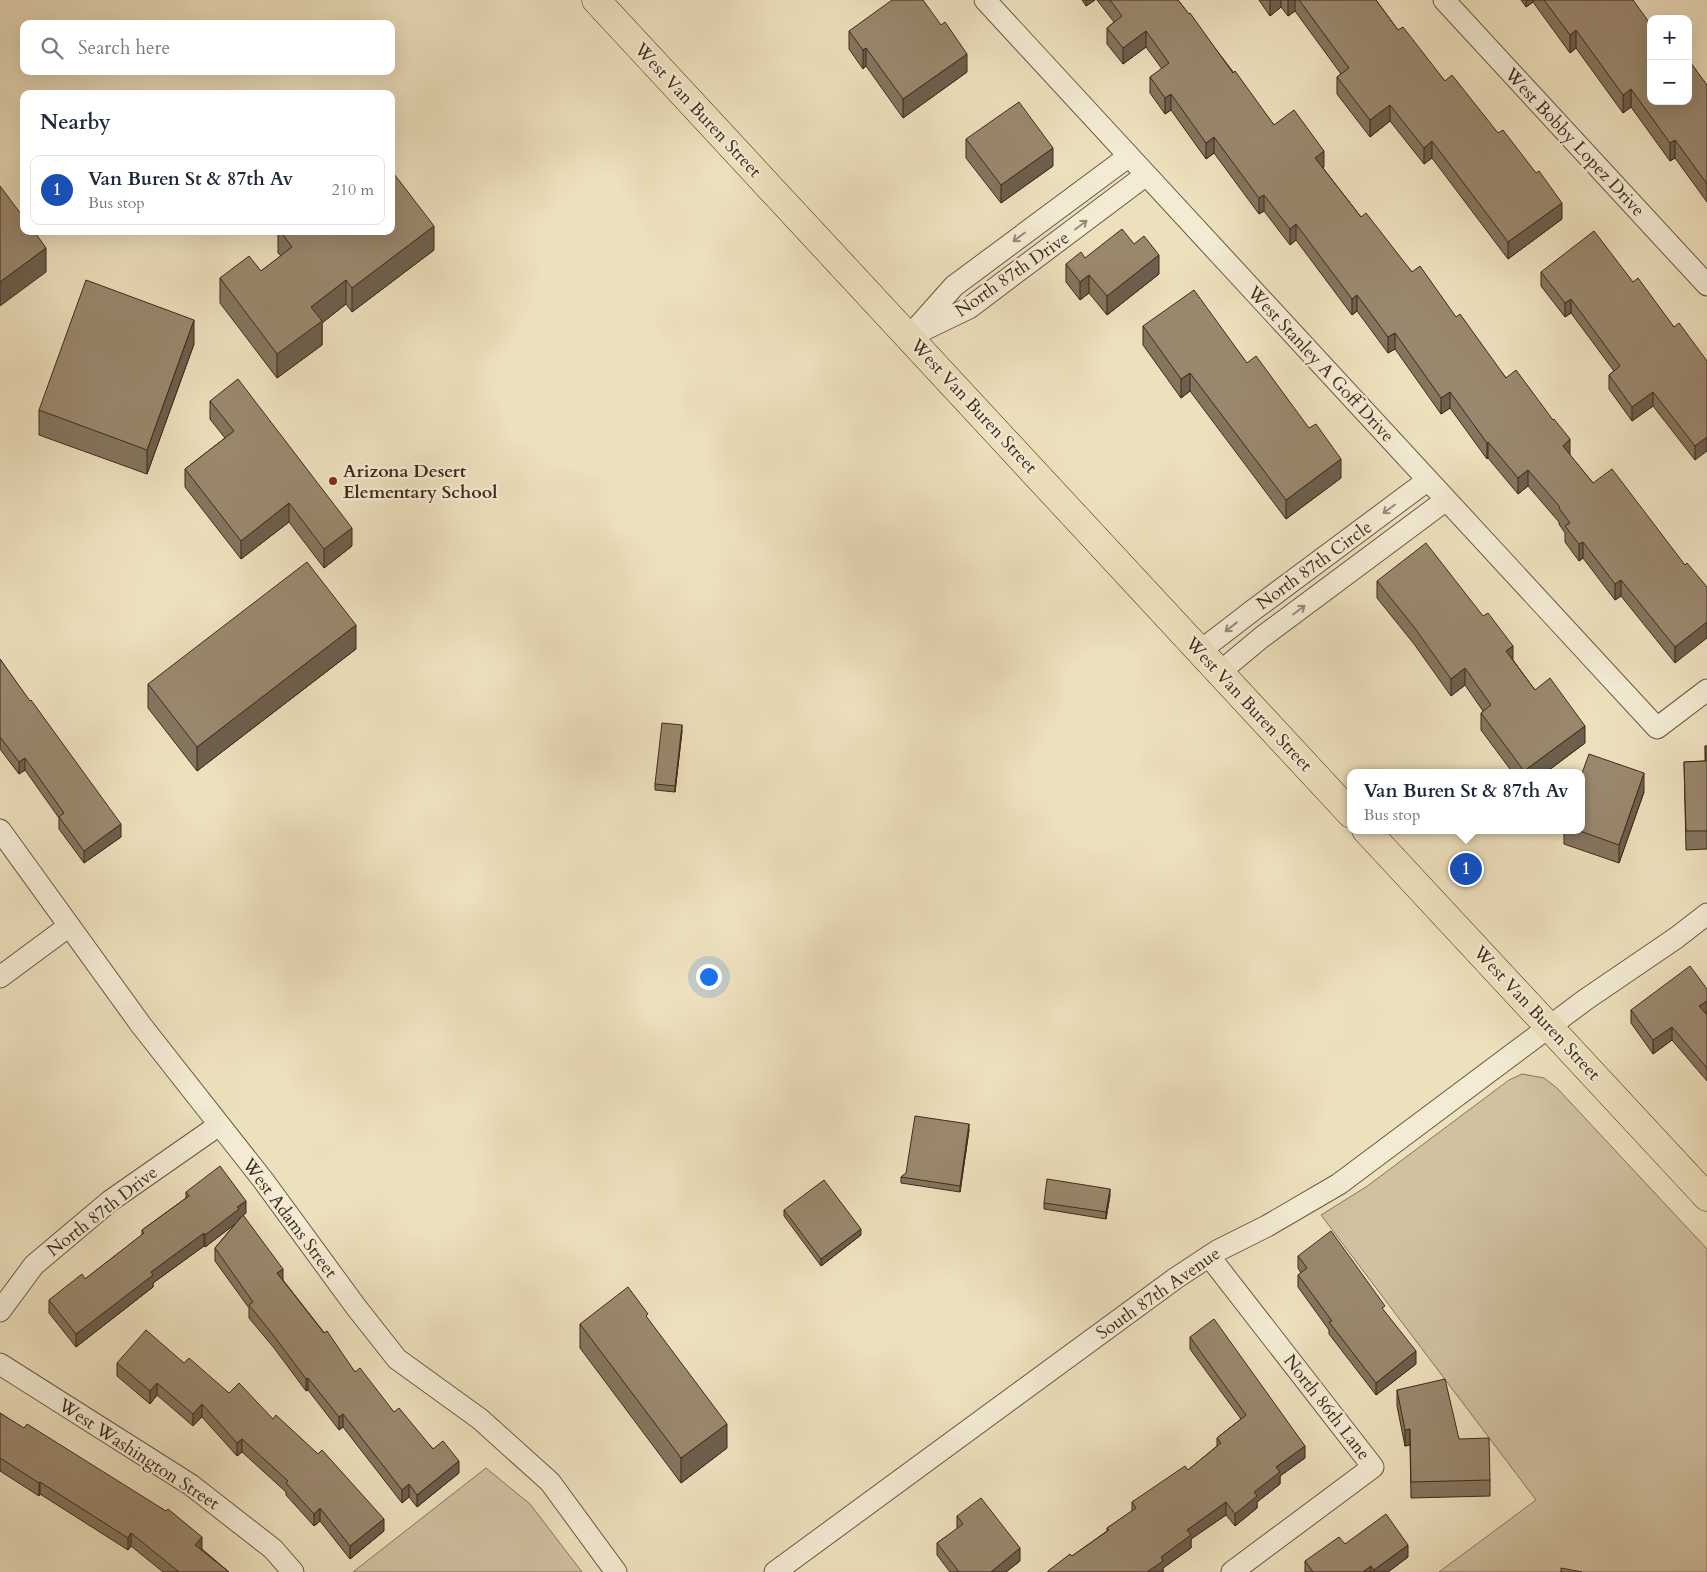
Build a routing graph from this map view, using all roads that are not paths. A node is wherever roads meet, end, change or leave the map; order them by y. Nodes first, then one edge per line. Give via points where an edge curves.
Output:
1 (596, 0) edge
2 (984, 0) edge
3 (1444, 0) edge
4 (1129, 156) junction
5 (1146, 175) junction
6 (1707, 285) edge
7 (909, 337) junction
8 (1428, 480) junction
9 (1446, 500) junction
10 (1200, 651) junction
11 (1220, 672) junction
12 (1707, 690) edge
13 (1347, 810) edge
14 (0, 830) edge
15 (1370, 834) edge
16 (1707, 914) edge
17 (69, 926) junction
18 (0, 977) edge
19 (1549, 1026) junction
20 (219, 1125) junction
21 (1707, 1197) edge
22 (1209, 1256) junction
23 (0, 1311) edge
24 (0, 1364) edge
25 (294, 1572) edge
26 (616, 1572) edge
27 (775, 1572) edge
28 (1232, 1572) edge

1 - 7 main road, West Van Buren Street
2 - 4 street, West Stanley A Goff Drive
3 - 6 street, West Bobby Lopez Drive
4 - 5 street, West Stanley A Goff Drive
4 -> 7 street, North 87th Drive via 954,286
7 -> 5 street, North 87th Drive via 970,308
5 - 8 street, West Stanley A Goff Drive
7 - 10 main road, West Van Buren Street
8 - 9 street, West Stanley A Goff Drive
8 -> 10 street, North 87th Circle
11 -> 9 street, North 87th Circle
9 - 12 street, West Stanley A Goff Drive via 1657,728
10 - 11 main road, West Van Buren Street
11 - 13 main road, West Van Buren Street
14 - 17 street, West Adams Street
15 - 19 main road, West Van Buren Street
16 - 19 street, South 87th Avenue
17 - 18 street
17 - 20 street, West Adams Street
19 - 21 main road, West Van Buren Street
19 - 22 street, South 87th Avenue via 1339,1184
20 - 23 street, North 87th Drive via 110,1201 41,1258
20 - 26 street, West Adams Street via 397,1359 480,1419 550,1482
22 - 27 street, South 87th Avenue
22 - 28 street, North 86th Lane via 1373,1467
24 - 25 street, West Washington Street via 191,1485 273,1549

